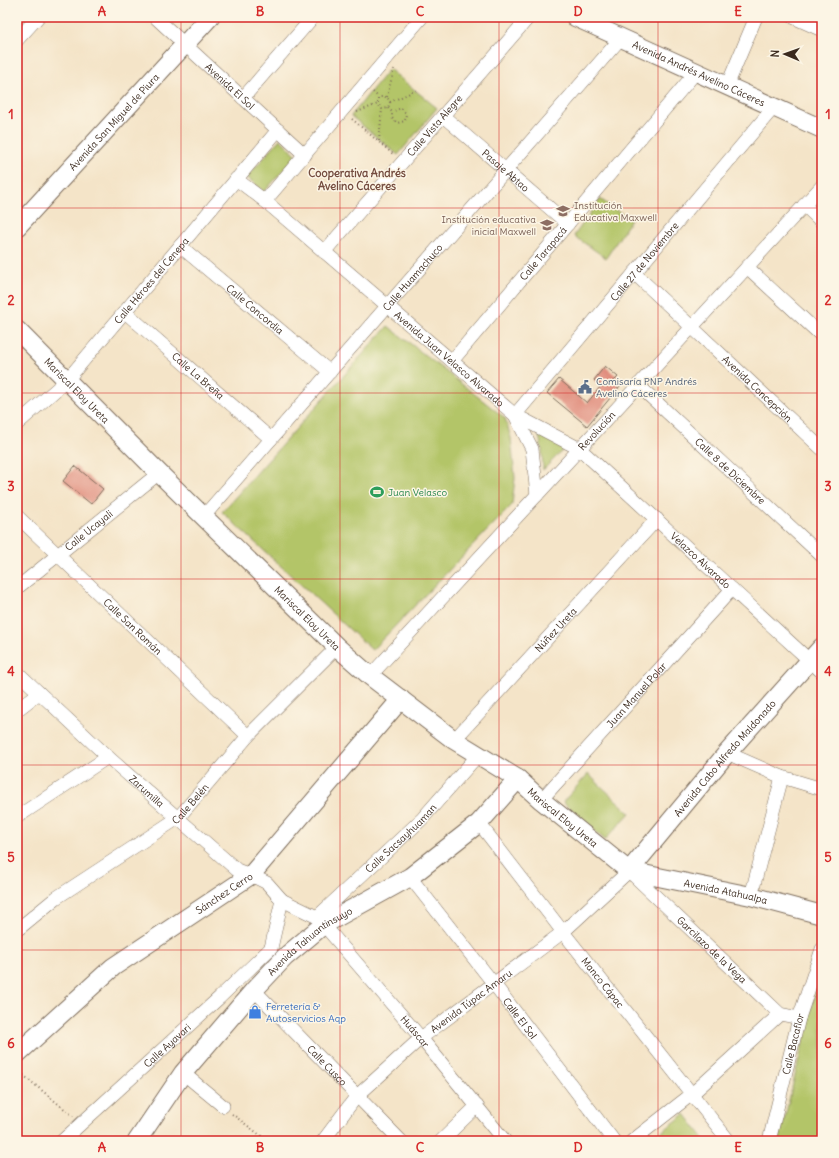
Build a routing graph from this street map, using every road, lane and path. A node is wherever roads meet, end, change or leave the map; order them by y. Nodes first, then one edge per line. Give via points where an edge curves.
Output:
1 (38, 17) edge
2 (155, 17) edge
3 (210, 17) edge
4 (312, 17) edge
5 (422, 17) edge
6 (529, 17) edge
7 (575, 17) edge
8 (756, 17) edge
9 (793, 17) edge
10 (822, 30) edge
11 (19, 35) edge
12 (621, 38) junction
13 (185, 44) junction
14 (394, 67) dead end
15 (696, 72) junction
16 (364, 84) junction
17 (727, 86) junction
18 (419, 89) dead end
19 (378, 97) junction
20 (387, 97) junction
21 (243, 98) junction
22 (390, 102) junction
23 (378, 104) junction
24 (774, 107) junction
25 (388, 108) junction
26 (382, 109) junction
27 (392, 112) junction
28 (346, 113) junction
29 (443, 116) junction
30 (822, 129) edge
31 (278, 130) junction
32 (379, 141) junction
33 (305, 155) junction
34 (403, 162) junction
35 (505, 170) junction
36 (236, 179) junction
37 (822, 186) edge
38 (265, 201) junction
39 (804, 205) junction
40 (822, 222) edge
41 (568, 224) junction
42 (17, 227) edge
43 (180, 246) junction
44 (324, 252) junction
45 (747, 267) junction
46 (634, 274) junction
47 (387, 306) junction
48 (125, 312) junction
49 (693, 328) junction
50 (17, 330) edge
51 (822, 336) edge
52 (452, 361) junction
53 (330, 372) junction
54 (67, 380) junction
55 (638, 385) junction
56 (514, 415) junction
57 (17, 424) edge
58 (271, 439) junction
59 (822, 448) edge
60 (580, 449) junction
61 (159, 473) junction
62 (537, 495) junction
63 (17, 516) edge
64 (204, 516) junction
65 (657, 519) junction
66 (57, 555) junction
67 (822, 556) edge
68 (17, 588) edge
69 (732, 589) junction
70 (337, 647) junction
71 (822, 647) edge
72 (816, 666) edge
73 (17, 672) edge
74 (370, 676) junction
75 (39, 693) junction
76 (401, 699) junction
77 (17, 710) edge
78 (248, 736) junction
79 (454, 740) junction
80 (727, 753) junction
81 (479, 754) junction
82 (108, 757) junction
83 (782, 777) junction
84 (518, 779) junction
85 (822, 789) edge
86 (541, 800) junction
87 (17, 817) edge
88 (178, 818) junction
89 (479, 823) junction
90 (629, 870) junction
91 (252, 875) junction
92 (410, 877) junction
93 (751, 896) junction
94 (282, 900) junction
95 (822, 915) edge
96 (320, 921) junction
97 (17, 930) edge
98 (563, 932) junction
99 (822, 949) edge
100 (278, 953) junction
101 (494, 984) junction
102 (254, 990) junction
103 (780, 1014) junction
104 (799, 1018) junction
105 (421, 1038) junction
106 (17, 1054) edge
107 (17, 1070) edge
108 (183, 1073) junction
109 (692, 1094) junction
110 (356, 1097) junction
111 (223, 1106) joint
112 (477, 1106) junction
113 (82, 1123) junction
114 (62, 1141) edge
115 (137, 1141) edge
116 (268, 1141) edge
117 (323, 1141) edge
118 (401, 1141) edge
119 (441, 1141) edge
120 (505, 1141) edge
121 (614, 1141) edge
122 (632, 1141) edge
123 (729, 1141) edge
124 (769, 1141) edge

1 - 11 street
2 - 13 street, Avenida El Sol
3 - 13 street, Avenida San Miguel de Piura
4 - 21 street
5 - 16 street
6 - 29 street, Calle Vista Alegre
7 - 12 street, Avenida Andrés Avelino Cáceres
8 - 17 street
9 - 10 street
12 - 15 street, Avenida Andrés Avelino Cáceres
12 - 35 street, Calle Huamachuco
13 - 21 street, Avenida El Sol
13 - 42 street, Avenida San Miguel de Piura
14 - 20 path
15 - 17 street, Avenida Andrés Avelino Cáceres
15 - 41 street, Calle Tarapacá
16 - 19 path
16 - 28 street
17 - 24 street, Avenida Andrés Avelino Cáceres
18 - 22 path
19 - 20 path
19 - 23 path
20 - 22 path
21 - 31 street, Avenida El Sol
22 - 25 path
23 - 26 path
23 - 28 path
24 - 30 street, Avenida Andrés Avelino Cáceres
24 - 46 street, Calle 27 de Noviembre
25 - 26 path
25 - 27 path
26 - 32 path
27 - 27 path via 392,118 397,123 405,121 406,114 401,108
28 - 32 path
28 - 33 street
29 - 34 street, Calle Vista Alegre
29 - 35 street, Pasaje Abtao
31 - 33 street, Avenida El Sol
31 - 36 street, Calle Héroes del Cenepa
32 - 34 path
33 - 38 street
34 - 44 street, Calle Vista Alegre
35 - 41 street, Pasaje Abtao
35 - 47 street, Calle Huamachuco
36 - 38 street, Avenida Juan Velasco Alvarado
36 - 43 street, Calle Héroes del Cenepa
37 - 39 street, Revolución
38 - 44 street, Avenida Juan Velasco Alvarado
39 - 40 street
39 - 45 street, Revolución
41 - 52 street, Calle Tarapacá
43 - 48 street, Calle Héroes del Cenepa
43 - 53 street, Calle Concordia
44 - 47 street, Avenida Juan Velasco Alvarado
45 - 49 street, Revolución
45 - 51 street
46 - 49 street, Avenida Concepción
46 - 56 street, Calle 27 de Noviembre
47 - 52 street, Avenida Juan Velasco Alvarado
47 - 53 street, Calle Huamachuco
48 - 54 street, Calle Héroes del Cenepa
48 - 58 street, Calle La Breña
49 - 55 street, Revolución
49 - 59 street, Avenida Concepción
50 - 54 street, Mariscal Eloy Ureta
52 - 56 street, Avenida Juan Velasco Alvarado
53 - 58 street, Calle Huamachuco
54 - 57 street, Calle Héroes del Cenepa
54 - 61 street, Mariscal Eloy Ureta
55 - 60 street, Revolución
55 - 67 street, Calle 8 de Diciembre
56 - 60 street, Avenida Juan Velasco Alvarado
56 - 62 street via 532,450
58 - 64 street, Calle Huamachuco
60 - 62 street, Revolución
60 - 65 street, Velazco Alvarado
61 - 64 street, Mariscal Eloy Ureta
61 - 66 street, Calle Ucayali
62 - 74 street, Revolución
63 - 66 street, Calle San Román
64 - 70 street, Mariscal Eloy Ureta
65 - 69 street, Velazco Alvarado
65 - 79 street, Núñez Ureta
66 - 68 street, Calle Ucayali
66 - 78 street, Calle San Román
69 - 72 street, Velazco Alvarado
69 - 86 street, Juan Manuel Polar
70 - 74 street, Mariscal Eloy Ureta
70 - 78 street, Calle Belén
71 - 72 street, Avenida Cabo Alfredo Maldonado
72 - 80 street, Avenida Cabo Alfredo Maldonado
73 - 75 street, Zarumilla
74 - 76 street, Mariscal Eloy Ureta
75 - 77 street
75 - 82 street, Zarumilla
76 - 79 street, Mariscal Eloy Ureta
76 - 91 street, Sánchez Cerro
78 - 88 street, Calle Belén
79 - 81 street, Mariscal Eloy Ureta
80 - 83 street
80 - 90 street, Avenida Cabo Alfredo Maldonado
81 - 84 street, Mariscal Eloy Ureta
81 - 96 street, Calle Sacsayhuaman via 422,819
82 - 87 street
82 - 88 street, Zarumilla
83 - 85 street
83 - 93 street
84 - 86 street, Mariscal Eloy Ureta
84 - 89 street, Avenida Tahuantinsuyo
86 - 90 street, Mariscal Eloy Ureta
88 - 91 street, Zarumilla via 236,870
88 - 97 street, Calle Belén via 56,898
89 - 92 street, Avenida Tahuantinsuyo
89 - 98 street, Manco Cápac
90 - 93 street, Avenida Atahualpa
90 - 98 street, Avenida Túpac Amaru
90 - 103 street, Garcilazo de la Vega
91 - 94 street, Zarumilla via 266,882
91 - 106 street, Sánchez Cerro via 114,967
92 - 96 street, Avenida Tahuantinsuyo
92 - 101 street, Calle El Sol
93 - 95 street, Avenida Atahualpa
94 - 96 street, Zarumilla
94 - 100 street
96 - 100 street, Avenida Tahuantinsuyo
96 - 105 street, Huáscar
98 - 101 street, Avenida Túpac Amaru
98 - 109 street, Manco Cápac
99 - 104 street, Calle Bacaflor
100 - 102 street, Avenida Tahuantinsuyo
100 - 113 street, Calle Ayavari via 219,998
101 - 105 street, Avenida Túpac Amaru
101 - 121 street, Calle El Sol
102 - 108 street, Avenida Tahuantinsuyo
102 - 110 street, Calle Cusco
103 - 104 street
103 - 109 street
104 - 124 street, Calle Bacaflor
105 - 110 street, Avenida Túpac Amaru
105 - 112 street, Huáscar
107 - 113 path
108 - 111 street
108 - 115 street, Avenida Tahuantinsuyo
109 - 122 street
109 - 123 street, Manco Cápac
110 - 117 street, Avenida Túpac Amaru
110 - 118 street, Calle Cusco
111 - 116 path
112 - 119 street
112 - 120 street, Huáscar
113 - 114 street, Calle Ayavari

